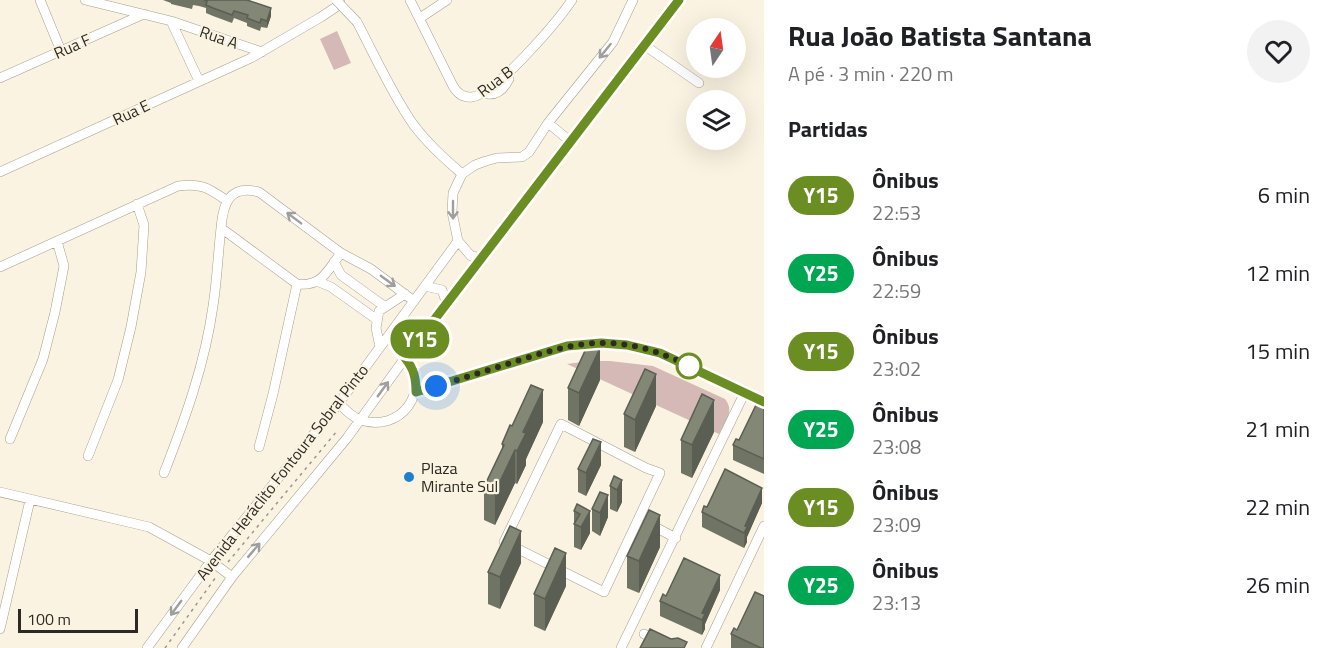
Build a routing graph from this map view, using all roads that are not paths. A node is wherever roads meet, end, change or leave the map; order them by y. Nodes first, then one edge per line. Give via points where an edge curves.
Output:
1 (40, 0) edge
2 (85, 0) edge
3 (338, 0) edge
4 (410, 0) edge
5 (447, 0) edge
6 (572, 0) edge
7 (633, 0) edge
8 (679, 0) edge
9 (144, 14) junction
10 (420, 18) junction
11 (171, 21) junction
12 (644, 45) junction
13 (61, 51) junction
14 (262, 52) junction
15 (0, 78) edge
16 (199, 81) junction
17 (699, 84) dead end
18 (548, 123) junction
19 (570, 141) junction
20 (0, 172) edge
21 (462, 174) junction
22 (226, 200) junction
23 (137, 204) junction
24 (221, 228) junction
25 (57, 241) junction
26 (458, 241) junction
27 (341, 253) junction
28 (483, 258) junction
29 (334, 262) junction
30 (0, 267) edge
31 (319, 282) junction
32 (297, 284) junction
33 (425, 286) junction
34 (405, 294) junction
35 (414, 302) junction
36 (447, 304) junction
37 (384, 306) junction
38 (376, 319) junction
39 (380, 347) junction
40 (405, 358) junction
41 (416, 392) junction
42 (745, 392) junction
43 (764, 401) edge
44 (339, 403) junction
45 (360, 420) junction
46 (10, 439) dead end
47 (259, 447) dead end
48 (88, 456) dead end
49 (164, 473) dead end
50 (0, 492) edge
51 (30, 500) junction
52 (639, 518) junction
53 (764, 526) edge
54 (676, 538) junction
55 (211, 561) junction
56 (232, 577) junction
57 (0, 629) edge
58 (644, 634) edge
59 (147, 648) edge
60 (182, 648) edge
61 (621, 648) edge
62 (674, 648) edge
63 (706, 648) edge

1 - 13 street
2 - 9 street, Rua A
3 - 14 street via 336,7 321,18
3 - 21 street, bridge via 357,22 414,124
4 - 10 street, Rua B
5 - 10 street
6 - 10 street, Rua B via 536,46 474,97 457,93
7 -> 18 street via 613,42
8 - 12 street, Avenida Heráclito Fontoura Sobral Pinto
9 - 11 street, Rua A
9 - 13 street, Rua F
11 - 14 street, Rua A
11 - 16 street
12 - 17 street
12 - 19 street, Avenida Heráclito Fontoura Sobral Pinto
13 - 15 street, Rua F
14 - 16 street, Rua E
16 - 20 street, Rua E
18 - 19 street
18 - 21 street via 522,157 486,160
19 - 28 street, Avenida Heráclito Fontoura Sobral Pinto
21 -> 26 street via 453,194
22 - 23 street via 196,184 178,186
22 - 24 street
27 -> 22 street via 259,192 249,189
23 - 25 street
23 - 48 street via 144,225 131,327 118,380
24 - 32 street
24 - 49 street via 205,351
25 - 30 street
25 - 46 street via 64,266 55,312 43,359
26 - 28 street via 471,256
26 - 33 street, Avenida Heráclito Fontoura Sobral Pinto
27 - 29 street
27 -> 34 street
28 - 36 street, Avenida Heráclito Fontoura Sobral Pinto
29 - 31 street
29 - 37 street via 341,274
31 - 32 street
31 - 38 street
32 - 47 street
33 - 35 street, Avenida Heráclito Fontoura Sobral Pinto
33 - 36 street via 442,290
34 - 35 street
34 - 37 street
35 - 39 street, Avenida Heráclito Fontoura Sobral Pinto
36 - 40 street, Avenida Heráclito Fontoura Sobral Pinto
37 - 38 street
38 - 39 street
39 - 44 street, Avenida Heráclito Fontoura Sobral Pinto
40 - 41 street via 416,376
45 -> 40 street, Avenida Heráclito Fontoura Sobral Pinto
41 - 42 street via 567,346 601,343 660,353
41 - 45 street via 412,402 388,420
42 - 43 street
42 - 54 street
44 - 45 street
44 - 55 street, Avenida Heráclito Fontoura Sobral Pinto
56 -> 45 street, Avenida Heráclito Fontoura Sobral Pinto
50 - 51 street
51 - 55 street via 149,527
51 - 57 street
52 - 52 street via 660,473 561,424 504,542 604,592
52 - 54 street
53 - 63 street
54 - 61 street
55 - 56 street
55 -> 59 street, Avenida Heráclito Fontoura Sobral Pinto
56 - 60 street, Avenida Heráclito Fontoura Sobral Pinto
58 - 62 street

